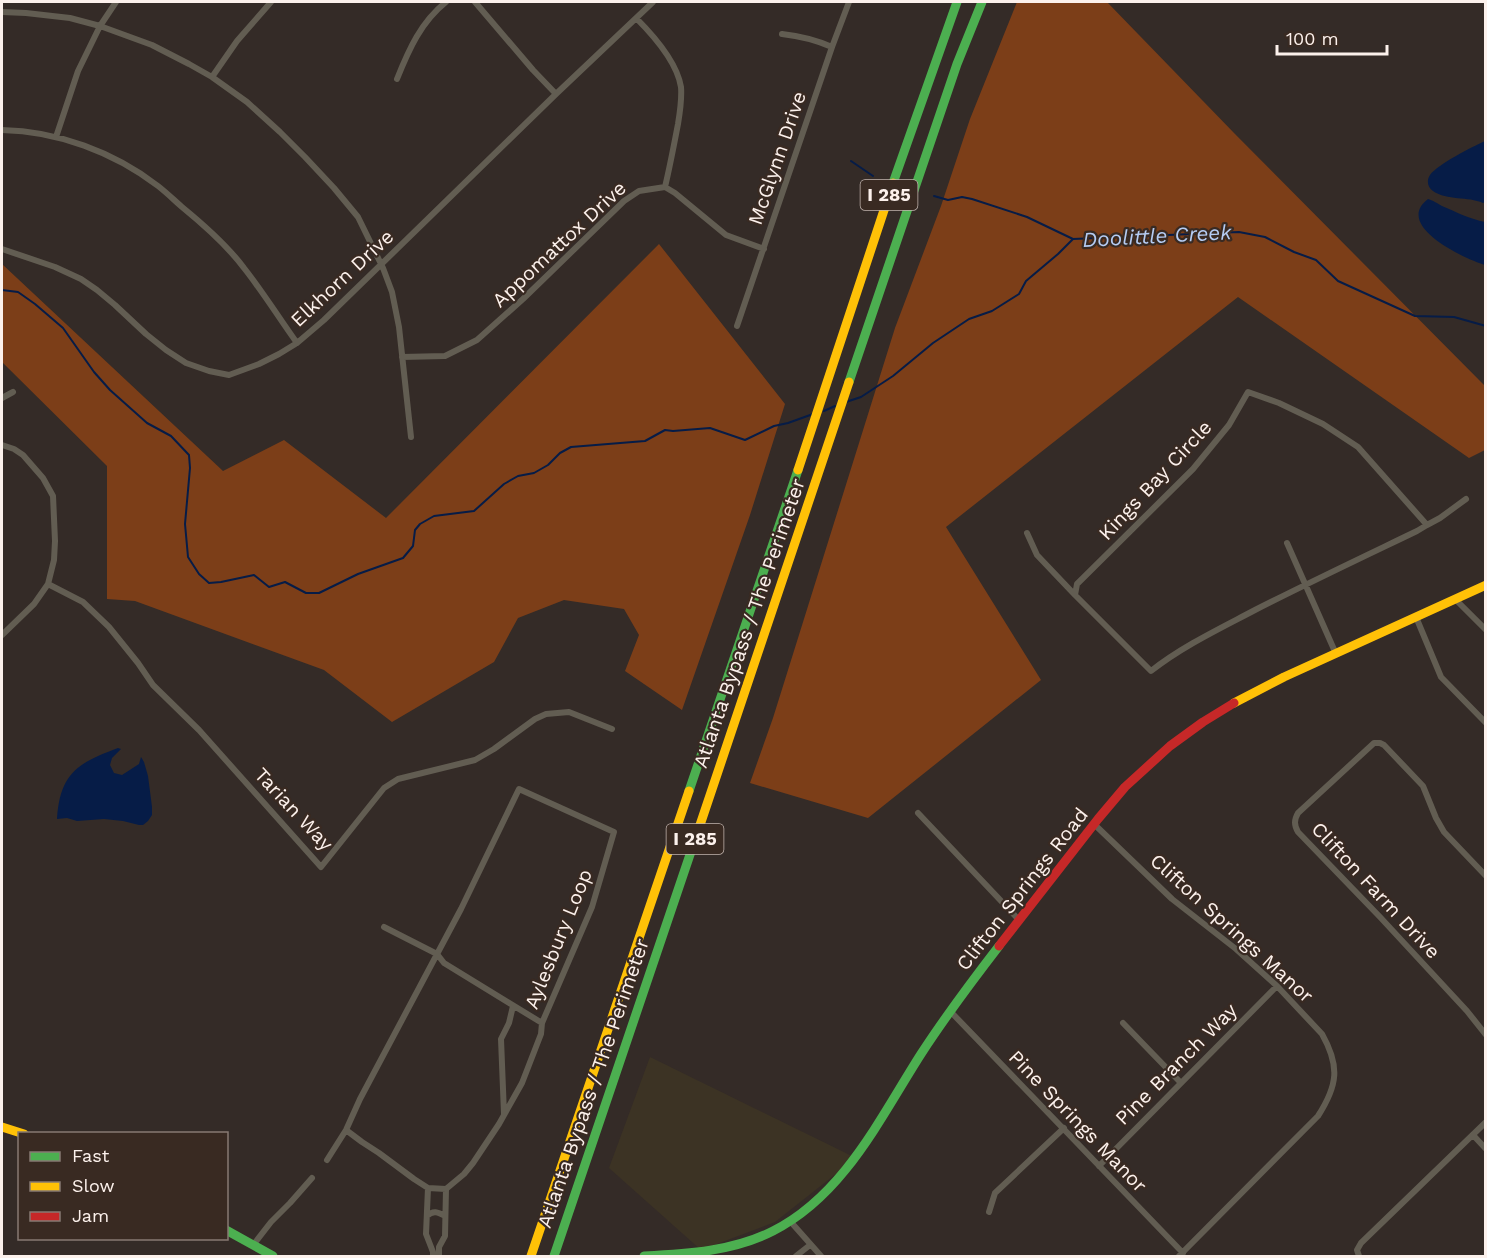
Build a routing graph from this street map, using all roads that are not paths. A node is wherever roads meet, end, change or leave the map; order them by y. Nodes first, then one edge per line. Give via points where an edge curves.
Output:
1 (116, 2) edge
2 (271, 2) edge
3 (446, 2) edge
4 (475, 2) edge
5 (653, 2) edge
6 (849, 2) edge
7 (957, 2) edge
8 (982, 2) edge
9 (2, 12) edge
10 (636, 18) junction
11 (100, 26) junction
12 (782, 34) dead end
13 (832, 47) junction
14 (212, 77) junction
15 (397, 79) dead end
16 (556, 94) junction
17 (2, 130) edge
18 (56, 137) junction
19 (665, 187) junction
20 (2, 249) edge
21 (764, 249) junction
22 (382, 265) junction
23 (737, 326) dead end
24 (297, 343) junction
25 (402, 357) junction
26 (13, 392) dead end
27 (2, 398) edge
28 (411, 437) dead end
29 (2, 445) edge
30 (1466, 499) dead end
31 (1427, 525) junction
32 (1027, 533) dead end
33 (1287, 543) dead end
34 (48, 584) junction
35 (1305, 585) junction
36 (1485, 585) edge
37 (1075, 595) junction
38 (1455, 599) junction
39 (1416, 617) junction
40 (1485, 630) edge
41 (2, 635) edge
42 (1336, 654) junction
43 (1485, 723) edge
44 (612, 729) dead end
45 (918, 813) dead end
46 (1094, 824) junction
47 (1485, 876) edge
48 (1019, 920) junction
49 (384, 927) dead end
50 (437, 954) junction
51 (1277, 986) junction
52 (513, 1006) junction
53 (950, 1011) junction
54 (542, 1023) junction
55 (1123, 1023) dead end
56 (1485, 1035) edge
57 (1181, 1083) junction
58 (504, 1116) junction
59 (1485, 1122) edge
60 (2, 1127) edge
61 (1064, 1128) junction
62 (346, 1130) junction
63 (18, 1132) edge
64 (1473, 1135) junction
65 (1485, 1149) edge
66 (327, 1160) dead end
67 (1099, 1166) junction
68 (312, 1178) dead end
69 (428, 1188) junction
70 (446, 1189) junction
71 (989, 1212) dead end
72 (426, 1216) junction
73 (445, 1216) junction
74 (790, 1221) junction
75 (228, 1231) edge
76 (254, 1244) junction
77 (810, 1245) junction
78 (1181, 1255) edge
79 (682, 1256) edge
80 (273, 1257) edge
81 (434, 1257) edge
82 (439, 1257) edge
83 (531, 1257) edge
84 (554, 1257) edge
85 (644, 1257) edge
86 (796, 1257) edge
87 (821, 1257) edge
88 (1359, 1257) edge

1 - 11 street
2 - 14 street
3 - 15 street via 420,29
4 - 16 street
5 - 10 street, Elkhorn Drive
6 - 13 street, McGlynn Drive
7 - 83 main road, Atlanta Bypass / The Perimeter / I 285
8 - 84 main road, Atlanta Bypass / The Perimeter / I 285 via 957,64
9 - 11 street via 70,18
10 - 16 street, Elkhorn Drive
10 - 19 street via 669,59 681,87 680,113
11 - 14 street via 152,45
11 - 18 street via 78,71
12 - 13 street
13 - 21 street, McGlynn Drive
14 - 22 street via 280,132 334,188 358,216
16 - 22 street, Elkhorn Drive
17 - 18 street
18 - 24 street via 111,158 160,187 243,266
19 - 21 street via 726,235
19 - 25 street, Appomattox Drive via 639,191 624,201 477,340 445,356
20 - 24 street, Elkhorn Drive via 81,279 166,350 209,371 229,375
21 - 23 street, McGlynn Drive
22 - 24 street, Elkhorn Drive
22 - 25 street via 392,292
25 - 28 street
26 - 27 street
29 - 34 street via 23,455 53,496 54,560
30 - 31 street
31 - 35 street
31 - 37 street, Kings Bay Circle via 1358,447 1323,424 1248,392 1229,425 1193,469 1077,585
32 - 37 street via 1036,555
33 - 35 street
34 - 41 street
34 - 44 street, Tarian Way via 83,602 109,627 153,685 199,730 321,867 384,788 398,780 476,760 546,714 569,712
35 - 37 street via 1199,639 1151,671
35 - 42 street
36 - 38 main road, Clifton Springs Road
38 - 39 main road, Clifton Springs Road
38 - 40 street
39 - 42 main road, Clifton Springs Road
39 - 43 street via 1441,677
42 - 46 main road, Clifton Springs Road via 1208,719 1124,788
45 - 48 street
46 - 48 main road, Clifton Springs Road
46 - 51 street, Clifton Springs Manor via 1172,899
47 - 56 street, Clifton Farm Drive via 1444,832 1423,786 1380,743 1374,743 1296,817 1298,832 1467,1011
48 - 53 main road, Clifton Springs Road
49 - 50 street
50 - 52 street via 444,963
50 - 54 street, Aylesbury Loop via 519,789 614,832 592,907
50 - 62 street, Aylesbury Loop
51 - 57 street, Pine Branch Way
51 - 78 street, Clifton Springs Manor via 1327,1043 1334,1064 1333,1089 1318,1116
52 - 54 street
52 - 58 street via 501,1039
53 - 61 street, Pine Springs Manor
53 - 74 main road, Clifton Springs Road via 843,1174
54 - 58 street, Aylesbury Loop via 522,1083
55 - 57 street
57 - 67 street, Pine Branch Way
58 - 70 street, Aylesbury Loop via 473,1163
59 - 64 street
60 - 63 main road
61 - 67 street, Pine Springs Manor
61 - 71 street via 995,1193
62 - 66 street, Aylesbury Loop
62 - 69 street
64 - 65 street
64 - 88 street via 1361,1243
67 - 78 street, Pine Springs Manor
68 - 76 street
69 - 70 street
69 - 72 street
70 - 73 street
72 - 73 street via 435,1212
72 - 81 street via 426,1234
73 - 82 street
74 - 77 street
74 - 79 main road, Clifton Springs Road via 741,1243
75 - 76 main road
76 - 80 main road
77 - 86 street
77 - 87 street
79 - 85 main road, Clifton Springs Road

